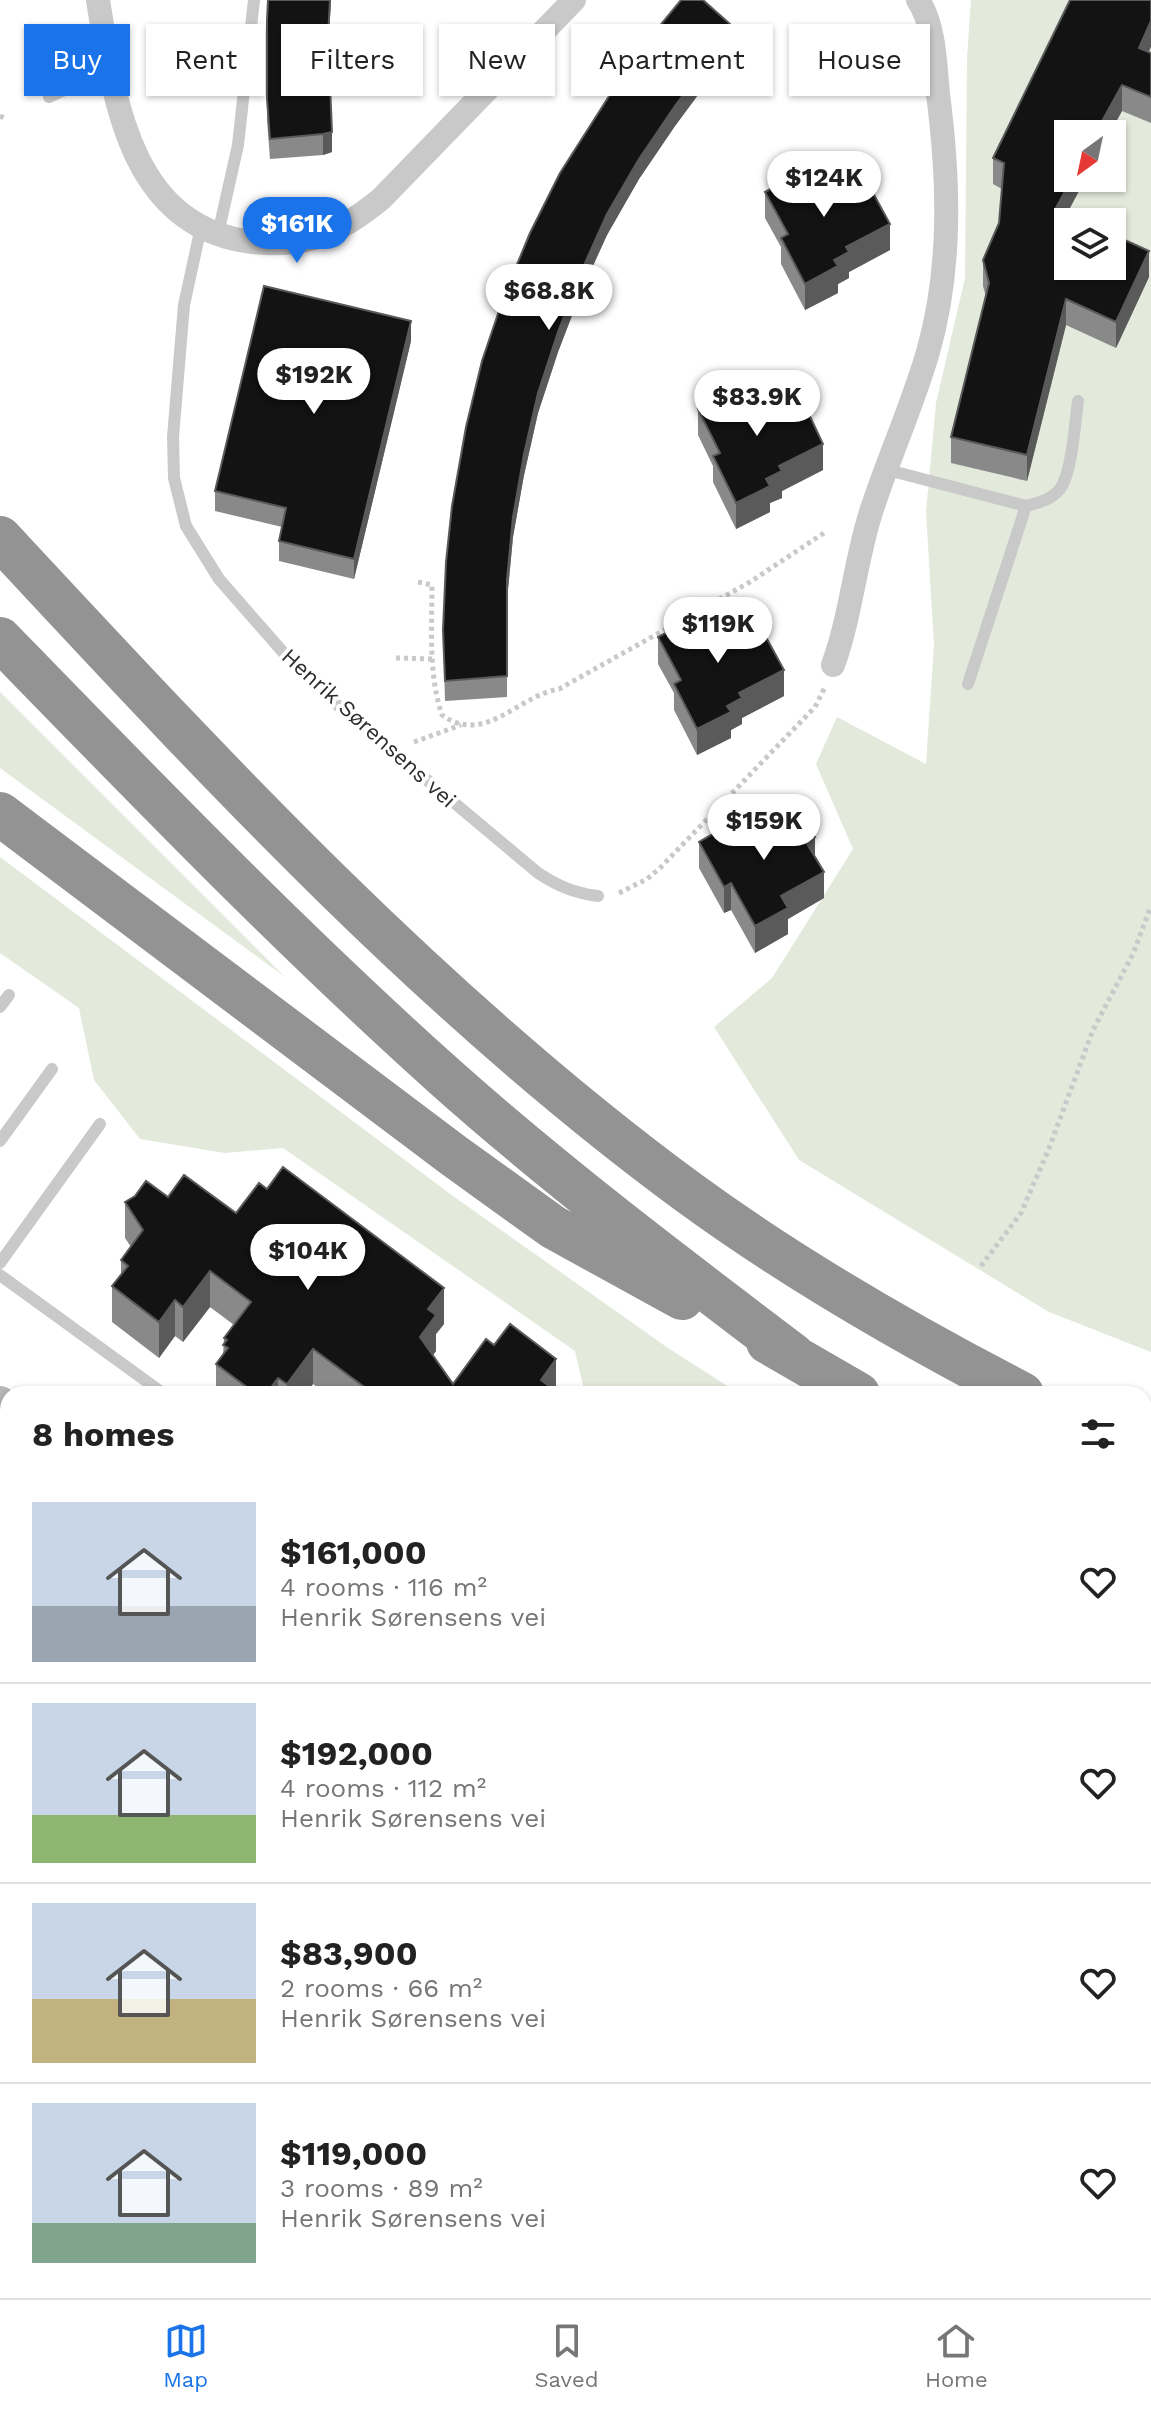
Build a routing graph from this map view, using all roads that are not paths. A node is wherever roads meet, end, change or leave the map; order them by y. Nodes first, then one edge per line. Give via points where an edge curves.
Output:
1 (98, 0) edge
2 (254, 0) edge
3 (574, 0) edge
4 (918, 0) edge
5 (102, 24) edge
6 (117, 96) edge
7 (209, 231) junction
8 (1078, 401) dead end
9 (888, 470) junction
10 (1026, 506) junction
11 (0, 538) edge
12 (0, 639) edge
13 (833, 665) road end
14 (968, 684) dead end
15 (0, 814) edge
16 (598, 896) road end
17 (9, 995) dead end
18 (0, 1007) edge
19 (52, 1069) dead end
20 (100, 1124) dead end
21 (0, 1141) edge
22 (0, 1263) edge
23 (0, 1275) edge
24 (793, 1355) junction
25 (153, 1386) edge
26 (845, 1386) edge
27 (1007, 1386) edge

1 - 5 street
2 - 7 lane, Henrik Sørensens vei via 238,145
3 - 7 street via 381,199 353,221 330,234 277,244
4 - 9 street via 931,37 943,131 946,245 928,351
6 - 7 street via 153,187 170,206
7 - 16 lane, Henrik Sørensens vei via 184,305 173,437 174,478 186,526 219,579 328,697 538,873 560,887
8 - 10 lane via 1060,489 1047,500
9 - 10 lane
9 - 13 street via 871,511
10 - 14 lane
11 - 27 highway via 235,788 489,1032 621,1140 751,1236 886,1321
12 - 24 highway via 281,925 445,1077 592,1200
15 - 24 highway via 553,1227
17 - 18 lane
19 - 21 lane
20 - 22 lane
23 - 25 lane
24 - 26 highway

